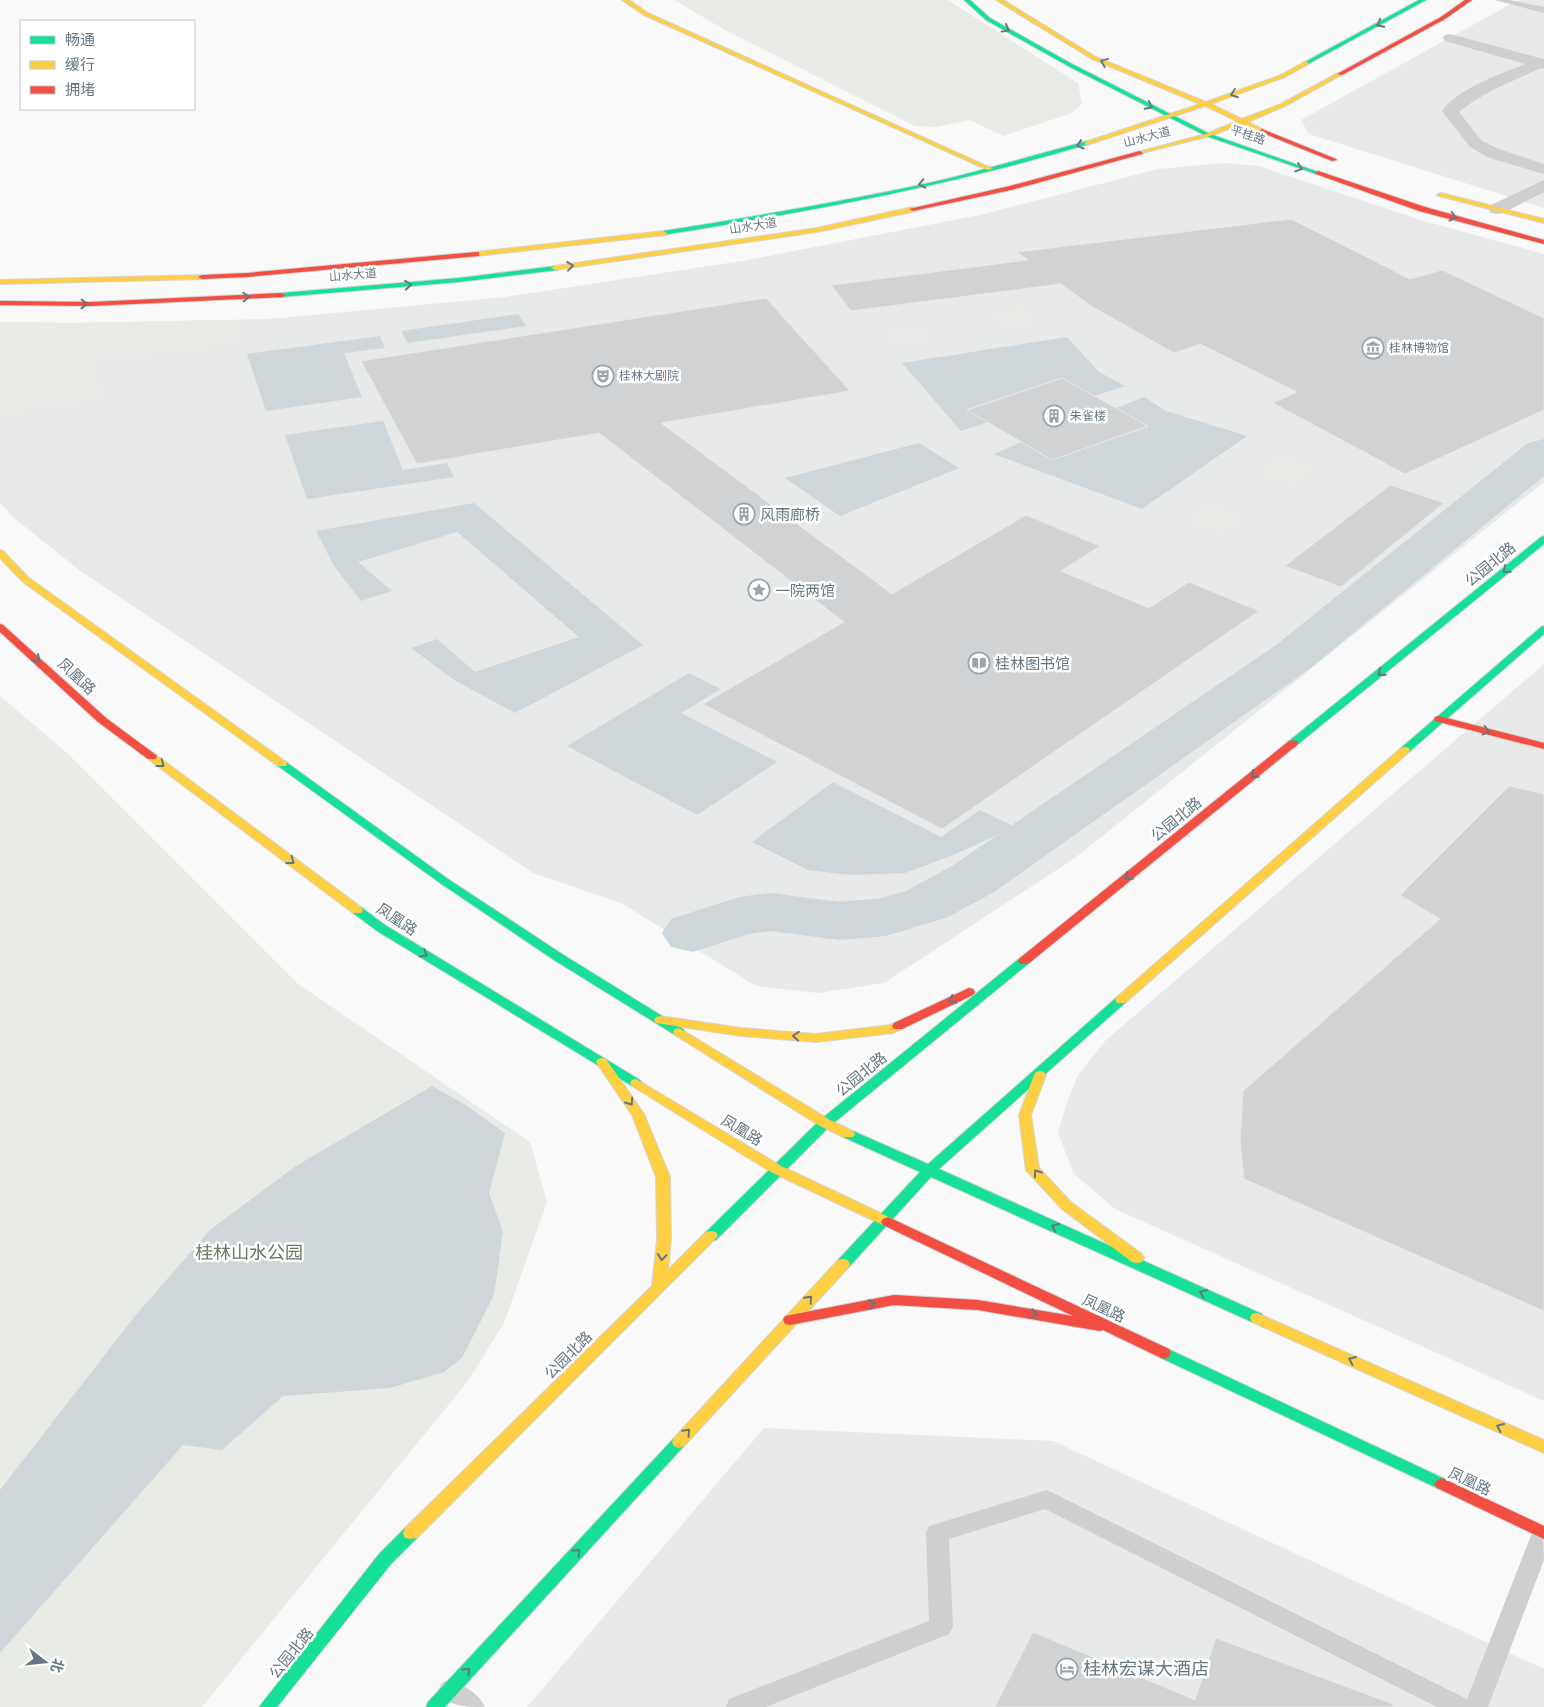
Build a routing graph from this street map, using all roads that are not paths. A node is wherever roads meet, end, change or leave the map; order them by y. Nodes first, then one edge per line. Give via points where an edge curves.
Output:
1 (625, 0) edge
2 (967, 0) edge
3 (999, 0) edge
4 (1422, 0) edge
5 (1469, 0) edge
6 (1499, 0) edge
7 (1544, 10) edge
8 (1450, 38) dead end
9 (1542, 63) edge
10 (1206, 104) junction
11 (1169, 117) junction
12 (1240, 122) junction
13 (1208, 135) junction
14 (1348, 165) dead end
15 (990, 169) junction
16 (1544, 169) edge
17 (1544, 185) edge
18 (1431, 192) dead end
19 (1497, 209) junction
20 (1544, 221) edge
21 (1544, 242) edge
22 (0, 282) edge
23 (0, 303) edge
24 (50, 304) junction
25 (0, 310) edge
26 (1544, 539) edge
27 (0, 553) edge
28 (0, 627) edge
29 (1544, 629) edge
30 (1444, 715) junction
31 (1544, 736) edge
32 (1544, 746) edge
33 (1011, 972) junction
34 (660, 1020) junction
35 (602, 1062) junction
36 (1041, 1072) junction
37 (825, 1123) junction
38 (776, 1169) junction
39 (930, 1170) junction
40 (882, 1220) junction
41 (1154, 1271) junction
42 (659, 1286) junction
43 (790, 1320) junction
44 (1112, 1329) junction
45 (1544, 1447) edge
46 (1544, 1533) edge
47 (442, 1699) edge
48 (267, 1707) edge
49 (473, 1707) edge
50 (738, 1707) edge
51 (1460, 1707) edge
52 (1476, 1707) edge

1 - 15 main road via 646,14
2 -> 11 main road, 平桂路 via 988,19
10 -> 3 main road via 1094,58
4 -> 10 main road, 山水大道 via 1283,76
5 - 12 main road, 山水大道 via 1443,18 1283,105
6 - 7 lane
8 - 9 street
9 - 16 street via 1478,92 1450,111 1476,144 1493,153
10 - 11 main road, 山水大道
10 - 12 main road
11 - 13 main road, 平桂路
11 -> 15 main road, 山水大道
12 - 13 main road, 山水大道
12 - 14 main road
13 -> 21 main road, 平桂路 via 1422,209
24 -> 13 main road, 山水大道 via 265,296 459,280 627,259 837,226 1011,188
15 -> 22 main road, 山水大道 via 803,211 630,238 247,275
17 - 19 street
18 - 19 main road
19 - 20 main road
23 - 24 main road, 山水大道
24 - 25 main road
26 -> 33 main road, 公园北路
27 - 34 main road via 26,580 428,870
28 -> 35 main road, 凤凰路 via 102,720 381,928
29 - 30 main road
30 - 31 main road
30 -> 32 main road
30 - 36 main road
33 -> 34 main road via 893,1029 816,1038 741,1032
33 - 37 main road, 公园北路
34 - 37 main road
35 - 38 main road, 凤凰路
35 -> 42 main road via 638,1114 663,1177 664,1240
36 - 39 main road
41 -> 36 main road via 1067,1206 1033,1170 1025,1115
37 - 38 main road, 公园北路
37 - 39 main road
38 - 40 main road, 凤凰路
38 - 42 main road, 公园北路
39 - 40 main road
41 -> 39 main road
43 -> 40 main road
40 - 44 main road, 凤凰路
45 -> 41 main road
42 - 48 main road, 公园北路 via 385,1558
43 -> 44 main road via 894,1300 978,1305
47 -> 43 main road
44 - 46 main road, 凤凰路
46 - 52 lane
47 - 49 lane
50 - 51 lane via 941,1627 937,1533 1047,1499

